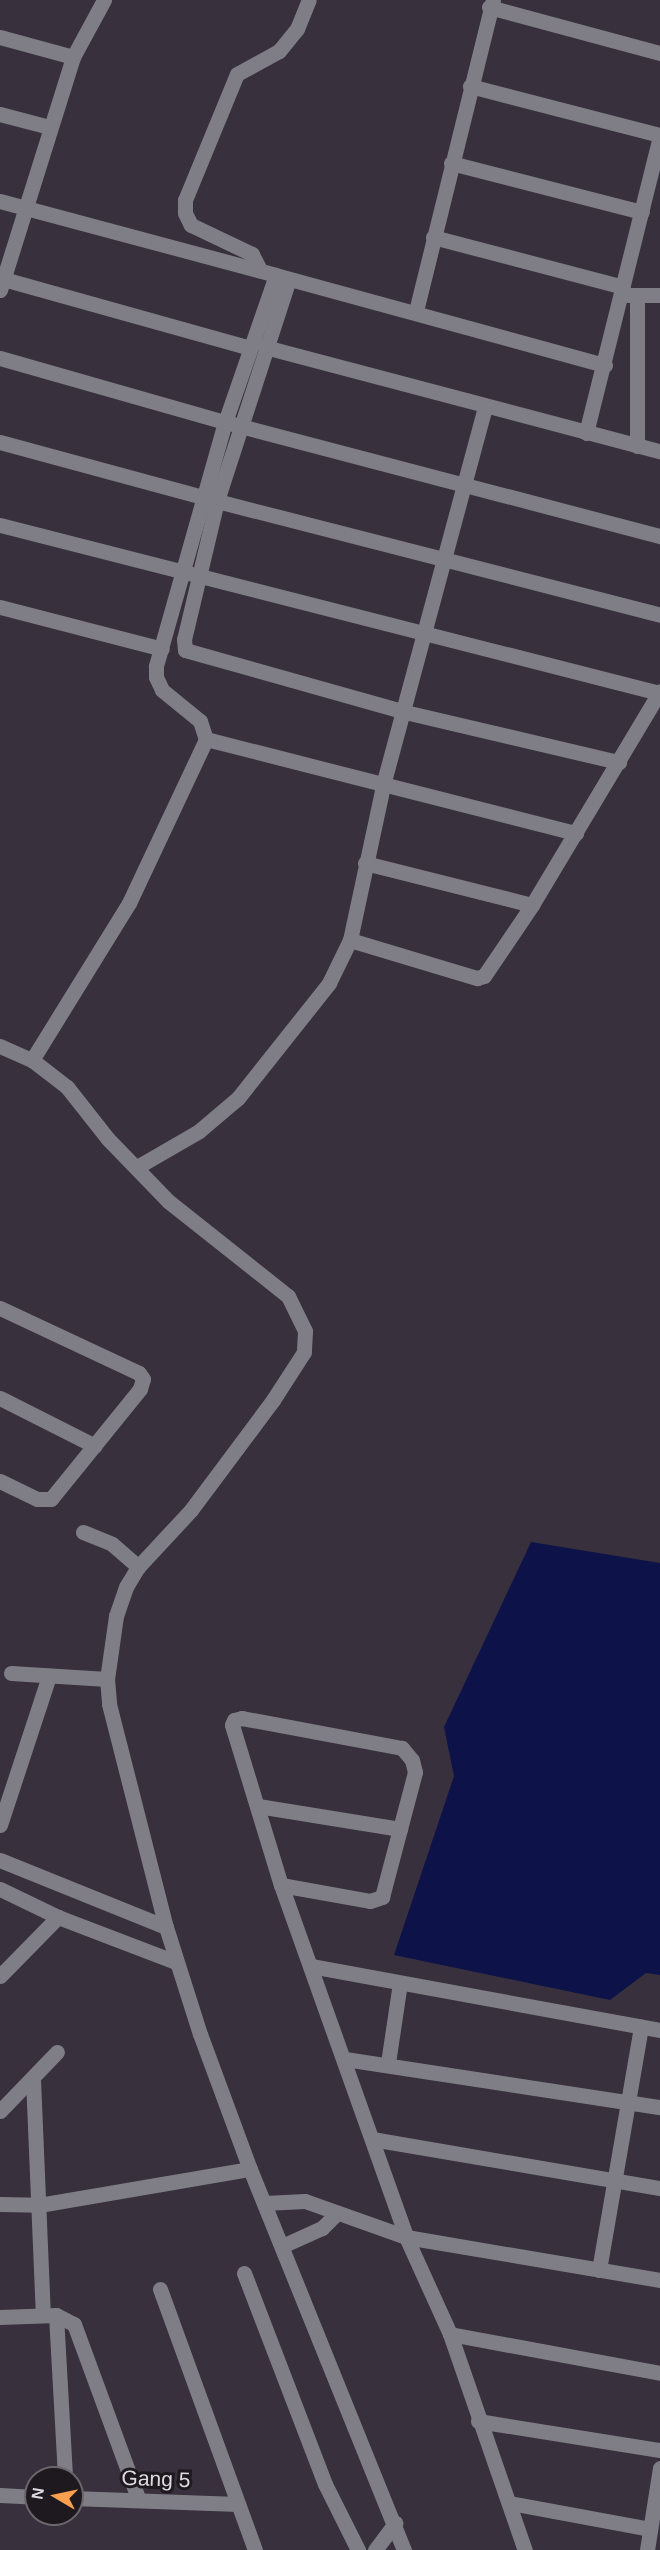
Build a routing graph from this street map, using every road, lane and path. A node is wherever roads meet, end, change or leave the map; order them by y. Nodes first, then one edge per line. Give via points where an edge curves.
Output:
1 (104, 0) edge
2 (309, 0) edge
3 (491, 4) edge
4 (0, 37) edge
5 (660, 53) edge
6 (73, 57) junction
7 (470, 86) junction
8 (0, 114) edge
9 (49, 127) junction
10 (660, 136) edge
11 (451, 163) junction
12 (0, 201) edge
13 (25, 207) junction
14 (642, 212) junction
15 (433, 237) junction
16 (260, 270) junction
17 (283, 277) junction
18 (1, 282) edge
19 (628, 292) junction
20 (660, 295) edge
21 (416, 311) junction
22 (258, 348) junction
23 (0, 358) edge
24 (605, 365) junction
25 (485, 407) junction
26 (225, 422) junction
27 (242, 426) junction
28 (586, 433) junction
29 (0, 442) edge
30 (637, 446) junction
31 (660, 451) edge
32 (464, 482) junction
33 (210, 499) junction
34 (0, 525) edge
35 (660, 536) edge
36 (444, 561) junction
37 (182, 570) junction
38 (199, 574) junction
39 (0, 607) edge
40 (660, 615) edge
41 (425, 635) junction
42 (162, 649) junction
43 (659, 692) edge
44 (405, 712) junction
45 (206, 739) junction
46 (619, 762) junction
47 (383, 786) junction
48 (576, 833) junction
49 (365, 863) junction
50 (532, 905) junction
51 (350, 940) junction
52 (0, 1048) edge
53 (32, 1060) junction
54 (137, 1167) junction
55 (0, 1308) edge
56 (0, 1398) edge
57 (95, 1446) junction
58 (0, 1481) edge
59 (83, 1532) dead end
60 (138, 1567) junction
61 (11, 1673) dead end
62 (49, 1676) junction
63 (107, 1679) junction
64 (258, 1806) junction
65 (0, 1825) edge
66 (400, 1828) junction
67 (0, 1860) edge
68 (22, 1870) junction
69 (281, 1885) junction
70 (6, 1892) edge
71 (58, 1917) junction
72 (166, 1927) junction
73 (176, 1962) junction
74 (311, 1966) junction
75 (0, 1976) edge
76 (400, 1983) junction
77 (641, 2027) junction
78 (660, 2030) edge
79 (57, 2052) dead end
80 (345, 2059) junction
81 (388, 2063) junction
82 (33, 2079) junction
83 (630, 2101) junction
84 (660, 2107) edge
85 (0, 2111) edge
86 (372, 2139) junction
87 (250, 2169) junction
88 (617, 2181) junction
89 (660, 2188) edge
90 (264, 2203) junction
91 (0, 2204) edge
92 (39, 2205) junction
93 (337, 2213) junction
94 (406, 2237) junction
95 (282, 2246) junction
96 (599, 2270) junction
97 (244, 2273) dead end
98 (660, 2280) edge
99 (160, 2289) dead end
100 (49, 2314) junction
101 (0, 2317) edge
102 (450, 2334) junction
103 (660, 2373) edge
104 (478, 2421) junction
105 (660, 2450) edge
106 (63, 2466) edge
107 (660, 2468) edge
108 (0, 2495) edge
109 (24, 2496) edge
110 (84, 2498) edge
111 (138, 2499) junction
112 (510, 2503) junction
113 (238, 2504) junction
114 (395, 2523) junction
115 (650, 2529) junction
116 (255, 2550) edge
117 (358, 2550) edge
118 (375, 2550) edge
119 (404, 2550) edge
120 (525, 2550) edge
121 (647, 2550) edge

1 - 6 street
2 - 16 street via 297,29 279,51 237,74 185,200 185,213 191,225 252,254
3 - 5 street
3 - 7 street
4 - 6 street
6 - 9 street
7 - 10 street
7 - 11 street
8 - 9 street
9 - 13 street
10 - 14 street
11 - 14 street
11 - 15 street
12 - 13 street
13 - 16 street
13 - 18 street
14 - 19 street
15 - 19 street
15 - 21 street
16 - 17 street
17 - 21 street
17 - 22 street
18 - 22 street
19 - 20 street
19 - 24 street
19 - 30 street
21 - 24 street
22 - 25 street
22 - 26 street
22 - 27 street
23 - 26 street
24 - 28 street
25 - 28 street
25 - 32 street
26 - 27 street
26 - 33 street
27 - 32 street
27 - 33 street
28 - 30 street
29 - 33 street
30 - 31 street
32 - 35 street
32 - 36 street
33 - 36 street
33 - 37 street
33 - 38 street
34 - 37 street
36 - 40 street
36 - 41 street
37 - 38 street
37 - 42 street
38 - 41 street
38 - 44 street via 184,639 188,652
39 - 42 street
41 - 43 street
41 - 44 street
42 - 45 street via 156,666 157,682 200,721
43 - 46 street
44 - 46 street
44 - 47 street
45 - 47 street
45 - 53 street via 129,903
46 - 48 street
47 - 48 street
47 - 49 street
48 - 50 street
49 - 50 street
49 - 51 street
50 - 51 street via 493,969 477,978
51 - 54 street via 329,983 238,1098 200,1131
52 - 53 street
53 - 54 street via 67,1087 108,1139
54 - 60 street via 168,1201 288,1296 302,1321 306,1346 273,1400 218,1475
55 - 57 street via 139,1372 143,1379 140,1389
56 - 57 street
57 - 58 street via 51,1499 37,1499
59 - 60 street via 112,1544
60 - 63 street via 116,1617
61 - 62 street
62 - 63 street
62 - 65 street
63 - 72 street
64 - 66 street
64 - 66 street via 232,1725 239,1718 402,1748 412,1760 415,1772
64 - 69 street
66 - 69 street via 383,1895 377,1901
67 - 68 street
68 - 70 street
68 - 72 street
69 - 74 street
70 - 71 street
71 - 73 street
71 - 75 street
72 - 73 street
73 - 87 street
74 - 76 street
74 - 80 street
76 - 77 street
76 - 81 street
77 - 78 street
77 - 83 street
79 - 82 street
80 - 81 street
80 - 86 street
81 - 83 street
82 - 85 street
82 - 92 street
83 - 84 street
83 - 88 street
86 - 88 street
86 - 94 street
87 - 90 street
87 - 92 street
88 - 89 street
88 - 96 street
90 - 93 street via 304,2201
90 - 95 street
91 - 92 street
92 - 100 street
93 - 94 street
93 - 95 street via 322,2228
94 - 96 street
94 - 102 street
95 - 114 street
96 - 98 street
97 - 117 street via 325,2484
99 - 113 street
100 - 101 street
100 - 106 street
100 - 111 street via 69,2319 78,2331
102 - 103 street
102 - 104 street
104 - 105 street
104 - 112 street
107 - 115 street
108 - 109 street
110 - 111 street, Gang 5
111 - 113 street, Gang 5
112 - 115 street
112 - 120 street
113 - 116 street
114 - 118 street
114 - 119 street
115 - 121 street

